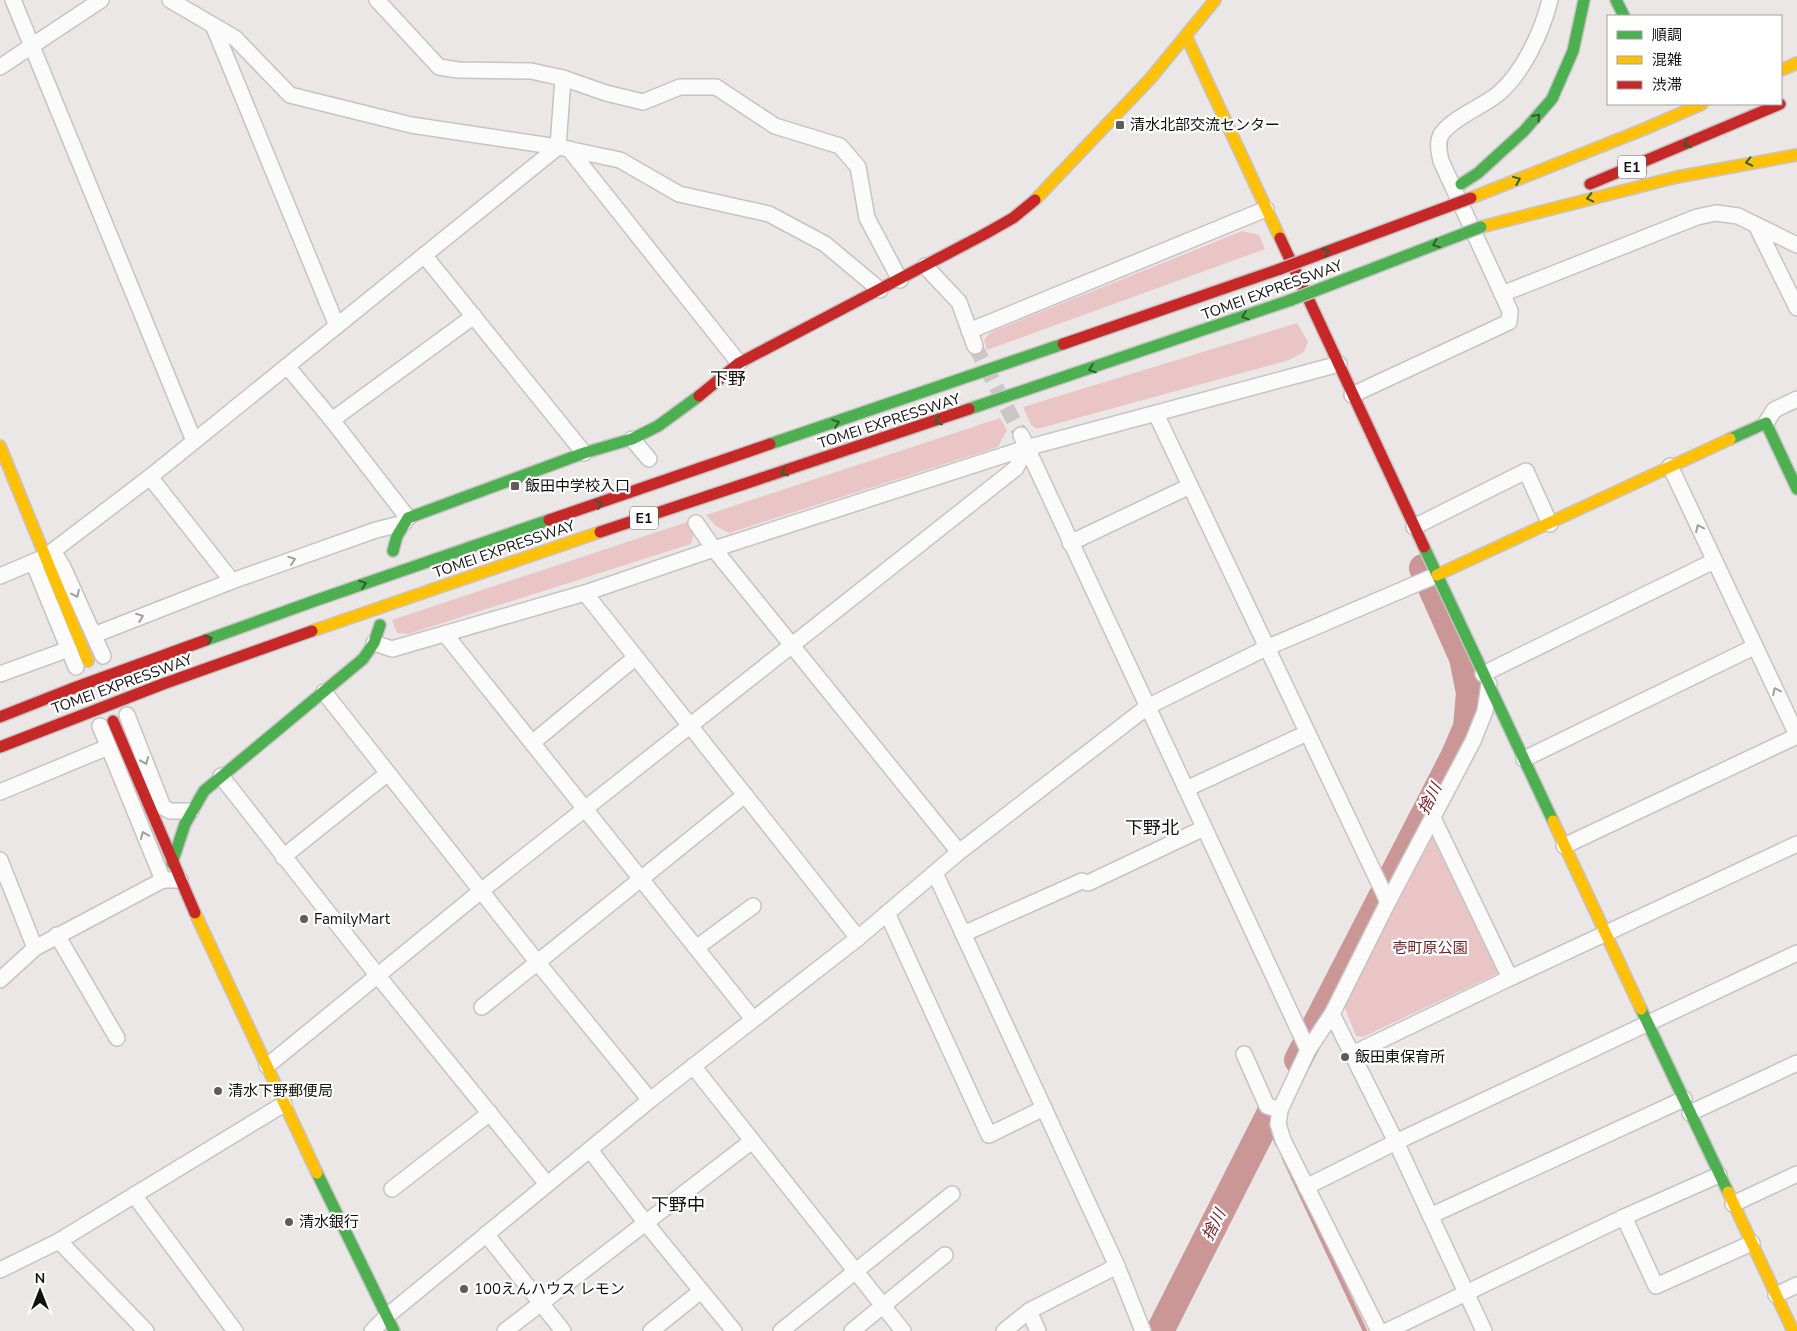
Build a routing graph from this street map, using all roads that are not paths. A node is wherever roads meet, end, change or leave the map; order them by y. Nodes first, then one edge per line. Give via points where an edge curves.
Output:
1 (13, 0) edge
2 (101, 0) edge
3 (170, 0) edge
4 (378, 0) edge
5 (1215, 0) edge
6 (1550, 0) edge
7 (1584, 0) edge
8 (1616, 0) edge
9 (1624, 15) edge
10 (213, 25) junction
11 (1187, 38) junction
12 (32, 46) junction
13 (1797, 61) edge
14 (1782, 62) edge
15 (0, 67) edge
16 (1782, 69) edge
17 (563, 78) junction
18 (1700, 105) edge
19 (1776, 105) edge
20 (563, 148) junction
21 (1797, 155) edge
22 (1583, 187) dead end
23 (1445, 192) dead end
24 (1565, 194) dead end
25 (1266, 209) junction
26 (1403, 211) dead end
27 (1756, 225) junction
28 (1482, 227) junction
29 (1797, 244) edge
30 (424, 255) junction
31 (1277, 265) junction
32 (925, 266) junction
33 (900, 280) junction
34 (880, 290) junction
35 (1502, 294) junction
36 (1797, 308) edge
37 (474, 316) junction
38 (337, 326) junction
39 (969, 331) junction
40 (975, 346) tunnel mouth
41 (739, 363) junction
42 (1339, 364) junction
43 (287, 366) junction
44 (1352, 394) junction
45 (1797, 399) edge
46 (1156, 414) junction
47 (332, 420) junction
48 (1766, 423) junction
49 (632, 439) junction
50 (194, 441) junction
51 (1024, 442) junction
52 (0, 446) edge
53 (584, 453) junction
54 (649, 459) dead end
55 (1670, 466) junction
56 (150, 476) junction
57 (1190, 486) junction
58 (1797, 489) edge
59 (406, 521) junction
60 (696, 523) dead end
61 (1550, 524) junction
62 (1414, 527) junction
63 (1070, 542) junction
64 (714, 549) junction
65 (393, 550) dead end
66 (44, 557) junction
67 (1714, 561) junction
68 (1437, 575) junction
69 (0, 576) edge
70 (232, 580) junction
71 (586, 593) junction
72 (380, 624) dead end
73 (445, 634) junction
74 (94, 635) junction
75 (374, 643) junction
76 (791, 644) junction
77 (1754, 647) junction
78 (1266, 648) junction
79 (69, 649) junction
80 (103, 656) dead end
81 (636, 657) junction
82 (82, 664) joint
83 (0, 674) edge
84 (1486, 679) junction
85 (324, 692) junction
86 (1147, 706) junction
87 (0, 717) edge
88 (113, 721) junction
89 (690, 725) junction
90 (1307, 733) junction
91 (1797, 735) edge
92 (532, 743) junction
93 (0, 747) edge
94 (108, 747) junction
95 (1524, 759) junction
96 (388, 772) junction
97 (221, 776) junction
98 (1186, 789) junction
99 (0, 792) edge
100 (745, 795) junction
101 (585, 808) junction
102 (191, 811) junction
103 (1433, 818) junction
104 (1204, 828) junction
105 (1797, 844) edge
106 (1564, 846) junction
107 (959, 852) junction
108 (283, 857) junction
109 (0, 860) edge
110 (172, 863) junction
111 (935, 873) junction
112 (642, 879) junction
113 (163, 880) junction
114 (180, 880) junction
115 (481, 891) junction
116 (1388, 902) junction
117 (752, 906) dead end
118 (887, 913) junction
119 (1606, 933) junction
120 (963, 934) junction
121 (57, 935) junction
122 (858, 938) junction
123 (35, 948) junction
124 (696, 948) junction
125 (1797, 953) edge
126 (538, 963) junction
127 (378, 976) junction
128 (1510, 978) junction
129 (0, 980) edge
130 (482, 1007) dead end
131 (1332, 1014) junction
132 (753, 1019) junction
133 (1648, 1024) junction
134 (116, 1038) dead end
135 (1308, 1050) junction
136 (1244, 1054) dead end
137 (1352, 1054) junction
138 (1797, 1063) edge
139 (267, 1066) junction
140 (693, 1066) junction
141 (650, 1100) junction
142 (284, 1104) junction
143 (1687, 1106) junction
144 (1044, 1108) junction
145 (1280, 1110) junction
146 (490, 1114) junction
147 (752, 1141) junction
148 (1396, 1142) junction
149 (590, 1150) junction
150 (1719, 1174) junction
151 (1797, 1174) edge
152 (547, 1184) junction
153 (1306, 1187) junction
154 (392, 1189) dead end
155 (952, 1194) dead end
156 (134, 1195) junction
157 (1733, 1204) junction
158 (1430, 1216) junction
159 (1624, 1217) junction
160 (646, 1222) junction
161 (486, 1234) junction
162 (59, 1241) junction
163 (1752, 1243) junction
164 (945, 1255) dead end
165 (1117, 1266) junction
166 (0, 1270) edge
167 (856, 1272) junction
168 (1797, 1285) edge
169 (701, 1291) junction
170 (1466, 1293) junction
171 (1776, 1295) junction
172 (541, 1302) junction
173 (882, 1306) junction
174 (1029, 1311) junction
175 (387, 1316) junction
176 (146, 1331) edge
177 (235, 1331) edge
178 (372, 1331) edge
179 (394, 1331) edge
180 (505, 1331) edge
181 (563, 1331) edge
182 (651, 1331) edge
183 (734, 1331) edge
184 (781, 1331) edge
185 (852, 1331) edge
186 (903, 1331) edge
187 (1004, 1331) edge
188 (1038, 1331) edge
189 (1143, 1331) edge
190 (1379, 1331) edge
191 (1387, 1331) edge
192 (1484, 1331) edge
193 (1793, 1331) edge

1 - 12 street
2 - 12 street
3 - 10 street
4 - 17 street via 439,67 531,71
5 - 11 main road
6 - 35 street via 1536,41 1520,68 1498,93 1443,132 1438,144 1441,161
23 -> 7 main road via 1478,173 1524,131 1552,99 1573,51
8 - 9 main road
10 - 20 street via 235,38 290,95 411,125
10 - 38 street
11 - 25 main road
11 - 32 main road via 1033,202 1013,218
12 - 15 street
12 - 50 street
13 - 14 main road
13 - 16 main road
17 - 20 street
17 - 33 street via 642,102 680,87 716,87 775,126 840,146 858,167 867,218
31 -> 18 main road, TOMEI EXPRESSWAY / E1, bridge via 1472,198
19 -> 22 main road, E1
20 - 30 street
20 - 34 street via 620,160 679,194 769,214 825,244
20 - 41 street
21 -> 28 main road via 1758,160 1661,182
24 - 28 main road, TOMEI EXPRESSWAY / E1
25 - 39 street
25 - 42 main road
26 - 31 main road
27 - 29 street
27 - 35 street via 1738,216 1716,213 1697,217
27 - 36 street
28 -> 93 main road, TOMEI EXPRESSWAY / E1, bridge via 1292,300 337,623 81,714
30 - 37 street
30 - 38 street
87 -> 31 main road, TOMEI EXPRESSWAY / E1 via 326,597 1036,354
32 - 33 main road
32 - 39 street via 959,302
33 - 34 main road
34 - 41 main road
35 - 44 street via 1510,311 1509,322
37 - 47 street
37 - 53 street
38 - 43 street
39 - 40 street
41 - 49 main road via 658,426
42 - 44 main road
42 - 46 street
43 - 47 street
43 - 50 street
44 - 62 main road
45 - 48 street via 1774,410
46 - 51 street
46 - 57 street
47 - 59 street
48 - 55 main road
48 - 58 main road
49 - 53 main road
49 - 54 street
50 - 56 street
51 - 63 street
51 - 64 street
51 - 76 street via 1016,468
52 - 66 main road
53 - 59 main road
55 - 61 main road
67 -> 55 street
56 - 66 street
56 - 70 street
57 - 63 street
57 - 78 street
59 - 65 main road via 396,536
70 -> 59 street
60 - 64 street
61 - 62 street via 1526,471
61 - 68 main road
62 - 68 main road
63 - 86 street
64 - 71 street
64 - 76 street
66 - 69 street
66 -> 74 street via 63,567
66 - 79 street
66 - 82 main road
67 - 77 street
67 - 84 street
68 - 78 street
68 - 84 main road
74 -> 70 street
71 - 73 street
71 - 81 street
72 - 75 main road
73 - 75 street via 392,649
73 - 92 street
74 - 80 street
75 - 85 main road via 363,660
76 - 89 street
76 - 107 street
91 -> 77 street
77 - 95 street
78 - 86 street
78 - 90 street
79 - 82 street
79 - 83 street
81 - 89 street
81 - 92 street
84 - 95 main road
84 - 103 street via 1485,711
85 - 96 street
85 - 97 main road
86 - 98 street
86 - 107 street
88 - 94 street
88 -> 102 street via 163,807 170,811
88 - 110 main road
89 - 100 street
89 - 101 street
90 - 98 street
90 - 116 street
91 - 106 street
92 - 101 street
94 - 99 street
113 -> 94 street
95 - 106 main road
96 - 108 street
96 - 115 street
97 - 102 main road via 204,791
97 - 108 street
98 - 104 street
100 - 112 street
100 - 122 street
101 - 112 street
101 - 115 street
102 - 110 main road
103 - 116 street
103 - 128 street
104 - 120 street via 1088,883 1082,881
104 - 135 street
105 - 119 street
106 - 119 main road
107 - 111 street
108 - 127 street
109 - 123 street
110 - 114 main road
111 - 118 street
111 - 120 street
112 - 124 street
112 - 126 street
113 - 114 street
113 - 121 street
114 - 139 main road
115 - 126 street
115 - 127 street
116 - 131 street
117 - 124 street
118 - 122 street
118 - 144 street via 989,1135
119 - 128 street
119 - 133 main road
120 - 144 street
121 - 123 street
121 - 134 street
122 - 132 street
123 - 129 street
124 - 132 street
125 - 133 street
126 - 130 street
126 - 141 street
127 - 139 street
127 - 146 street
128 - 137 street
131 - 135 street
131 - 137 street
132 - 140 street
133 - 143 main road
133 - 148 street
135 - 145 street
136 - 145 street via 1267,1106
137 - 148 street
138 - 143 street
139 - 142 main road
140 - 141 street
140 - 147 street
141 - 149 street
142 - 156 street
142 - 175 main road
143 - 150 main road
143 - 158 street
144 - 165 street
145 - 153 street via 1278,1124 1283,1140
146 - 152 street
146 - 154 street
147 - 160 street
147 - 167 street
148 - 153 street
148 - 158 street
149 - 152 street
149 - 160 street
150 - 157 main road
150 - 159 street
151 - 157 street
152 - 161 street
153 - 190 street
155 - 167 street
156 - 162 street
156 - 177 street
157 - 163 main road
158 - 170 street
159 - 163 street via 1656,1286
159 - 170 street
160 - 169 street
160 - 172 street
161 - 172 street
161 - 175 street
162 - 166 street
162 - 176 street
163 - 171 main road
164 - 173 street
165 - 174 street
165 - 189 street
167 - 173 street
167 - 184 street
168 - 171 street
169 - 182 street
169 - 183 street
170 - 191 street
170 - 192 street
171 - 193 main road
172 - 180 street
172 - 181 street
173 - 185 street
173 - 186 street
174 - 187 street
174 - 188 street
175 - 178 street
175 - 179 main road

